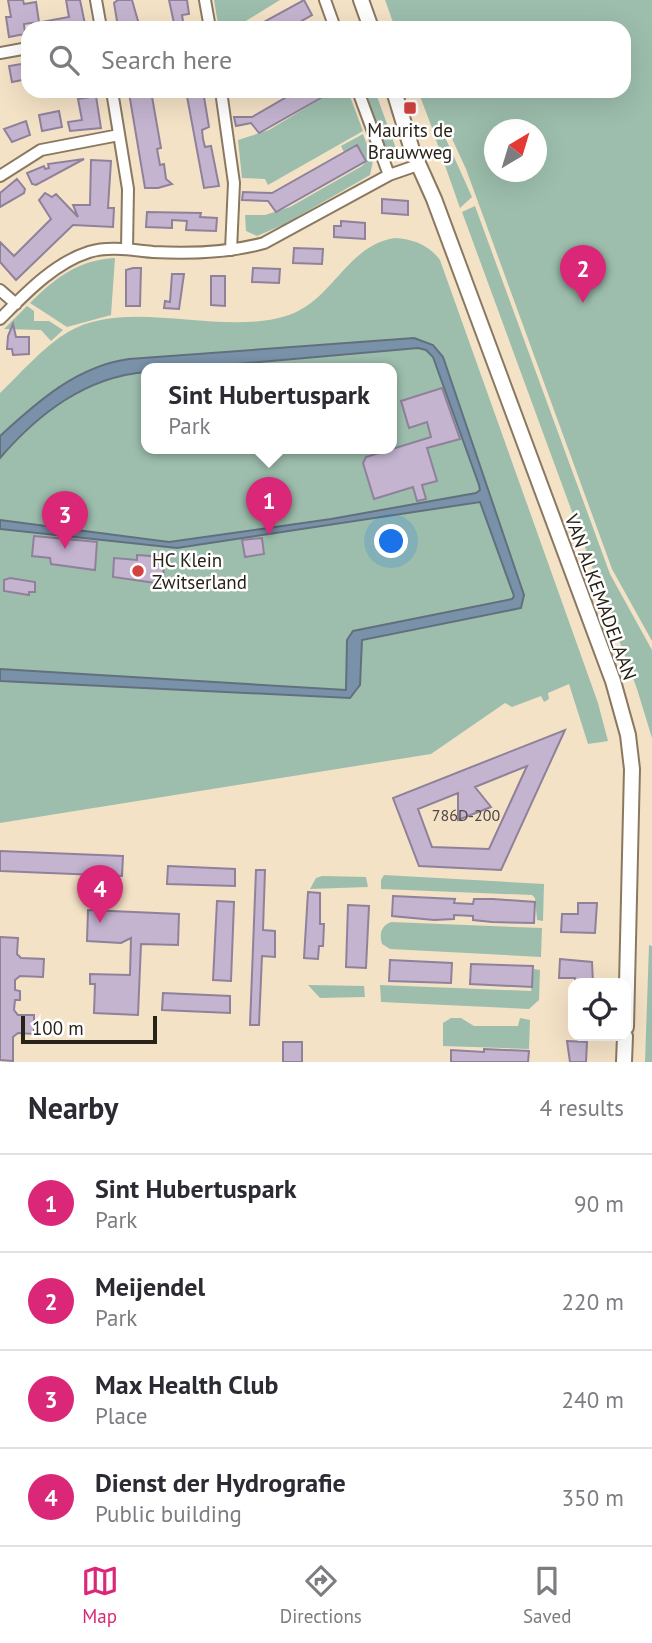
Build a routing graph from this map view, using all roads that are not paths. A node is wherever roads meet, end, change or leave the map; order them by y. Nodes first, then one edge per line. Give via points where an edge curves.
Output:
1 (96, 0) edge
2 (205, 0) edge
3 (325, 0) edge
4 (361, 0) edge
5 (100, 21) edge
6 (209, 21) edge
7 (332, 21) edge
8 (369, 21) edge
9 (21, 49) edge
10 (0, 53) edge
11 (113, 98) edge
12 (222, 98) edge
13 (361, 98) edge
14 (397, 98) edge
15 (408, 130) junction
16 (119, 135) junction
17 (418, 165) junction
18 (389, 175) junction
19 (0, 176) edge
20 (434, 199) junction
21 (127, 249) junction
22 (231, 250) junction
23 (0, 290) edge
24 (16, 303) junction
25 (0, 319) edge
26 (628, 978) edge
27 (625, 1041) edge
28 (624, 1062) edge

1 - 5 street
2 - 6 street
3 - 7 street
4 - 8 main road
9 - 10 street
11 - 16 street
12 - 22 street via 234,183
13 - 18 street
14 - 15 main road, VAN ALKEMADELAAN
15 - 17 main road, VAN ALKEMADELAAN
15 - 20 main road, VAN ALKEMADELAAN via 425,159
16 - 19 street via 41,150
16 - 21 street via 128,189
17 - 18 street
17 - 20 main road, VAN ALKEMADELAAN
18 - 22 street via 264,243
20 - 26 main road, VAN ALKEMADELAAN via 613,681 628,735 633,799
21 - 22 street
21 - 24 street via 91,251 75,258
23 - 24 street
24 - 25 street
27 - 28 main road

